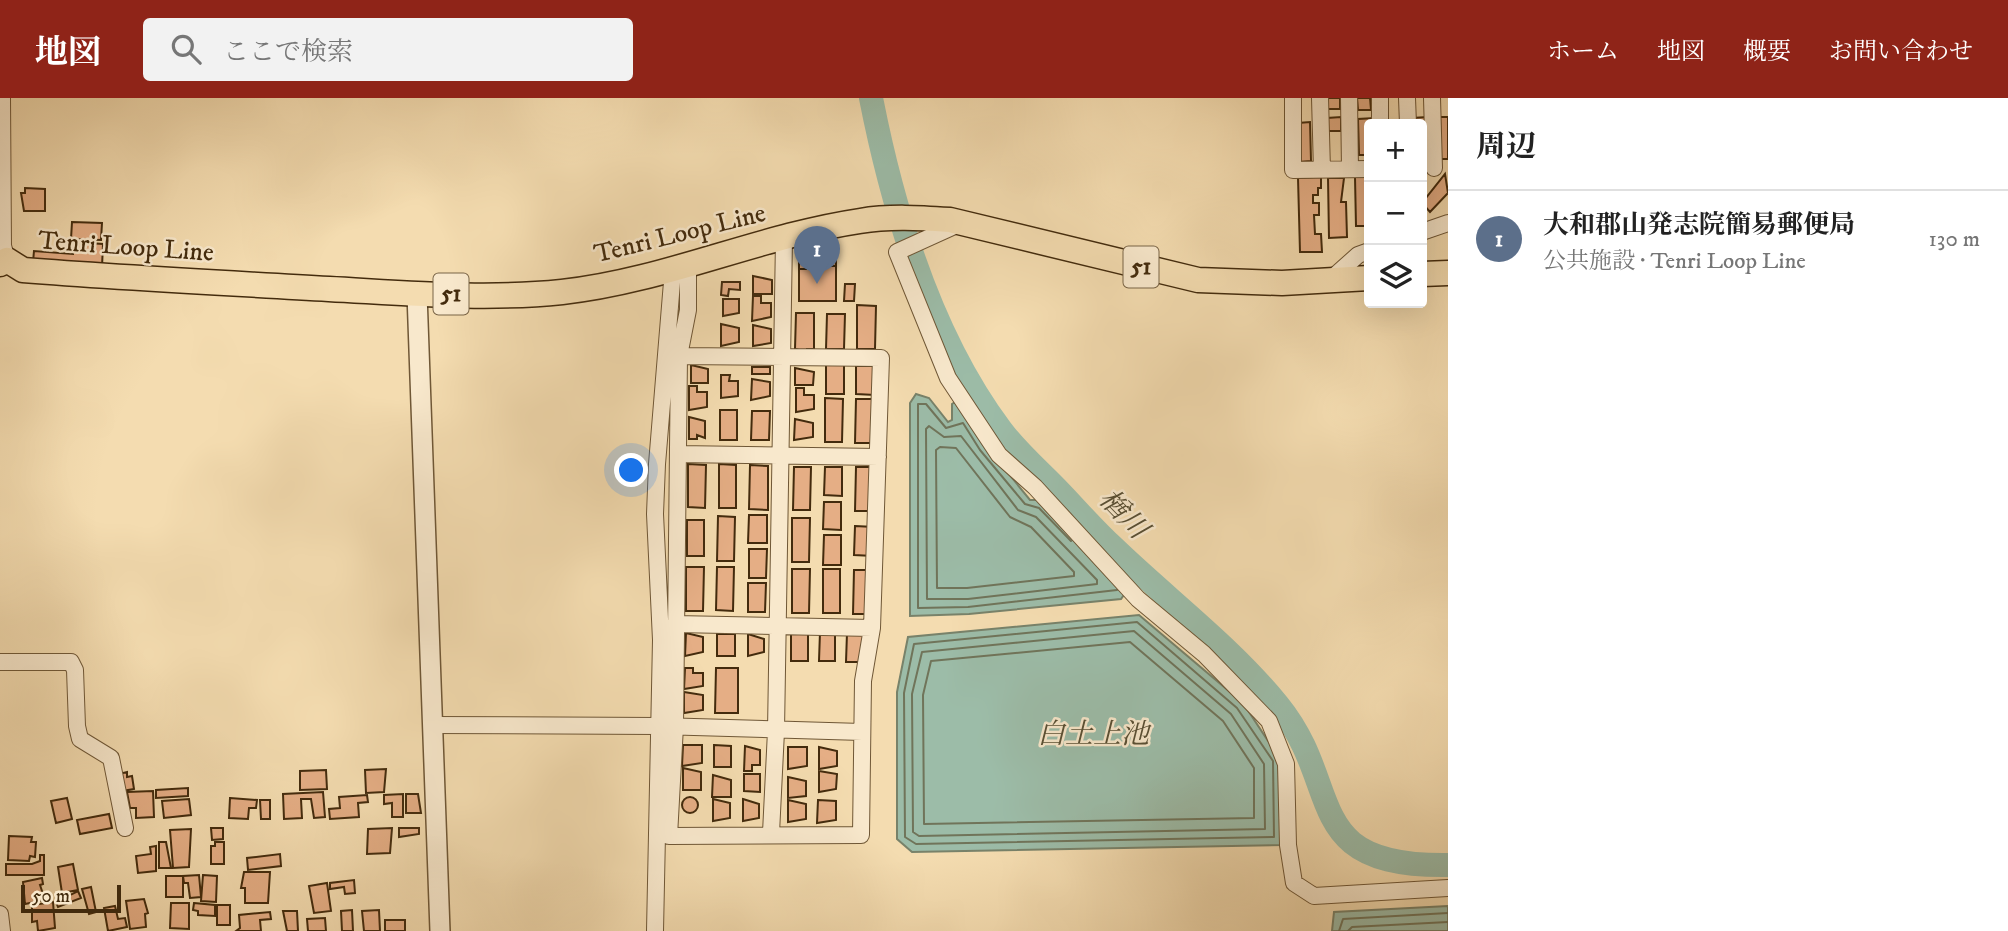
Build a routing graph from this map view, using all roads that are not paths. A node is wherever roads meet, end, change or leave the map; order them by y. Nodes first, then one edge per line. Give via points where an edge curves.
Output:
1 (2, 98) edge
2 (1293, 98) edge
3 (1320, 98) edge
4 (1349, 98) edge
5 (1380, 98) edge
6 (1407, 98) edge
7 (1432, 98) edge
8 (1380, 119) edge
9 (1408, 119) edge
10 (1434, 168) edge
11 (1350, 169) junction
12 (1364, 169) edge
13 (1322, 170) junction
14 (962, 223) junction
15 (1448, 223) edge
16 (1427, 230) edge
17 (784, 239) junction
18 (1364, 253) edge
19 (4, 262) edge
20 (680, 268) junction
21 (1448, 273) edge
22 (1427, 274) edge
23 (1364, 278) edge
24 (1330, 281) junction
25 (417, 293) junction
26 (679, 356) junction
27 (781, 357) junction
28 (678, 454) junction
29 (781, 455) junction
30 (878, 457) junction
31 (675, 624) junction
32 (776, 624) junction
33 (872, 628) junction
34 (0, 662) edge
35 (432, 725) junction
36 (667, 726) junction
37 (776, 731) junction
38 (862, 732) junction
39 (125, 828) dead end
40 (771, 833) junction
41 (1448, 888) edge
42 (0, 914) edge
43 (2, 931) edge
44 (440, 931) edge
45 (655, 931) edge

1 - 19 street
2 - 13 street via 1293,170
3 - 13 street
4 - 11 street
5 - 8 street
6 - 9 street
7 - 10 street
11 - 12 street
11 - 13 street
14 - 17 main road, Tenri Loop Line / 51 via 889,218
14 - 24 main road, Tenri Loop Line / 51 via 1198,280
14 - 41 street via 897,253 948,378 999,455 1035,487 1138,599 1204,654 1269,722 1286,764 1294,883 1314,896
15 - 16 street
17 - 20 main road, Tenri Loop Line / 51
17 - 27 street
18 - 24 street
19 - 25 main road, Tenri Loop Line / 51 via 23,270
20 - 25 main road, Tenri Loop Line / 51 via 565,291
20 - 26 street via 688,310
20 - 36 street via 655,514
21 - 22 main road
23 - 24 main road, Tenri Loop Line / 51
25 - 35 street
26 - 27 street
26 - 28 street
27 - 29 street
27 - 30 street via 881,358
28 - 29 street
28 - 31 street
29 - 30 street
29 - 32 street
30 - 33 street
31 - 32 street
31 - 36 street
32 - 33 street
32 - 37 street
33 - 38 street via 863,681
34 - 39 street via 71,662 80,738 111,758
35 - 36 street
35 - 44 street
36 - 37 street
36 - 40 street via 669,836
36 - 45 street
37 - 38 street
37 - 40 street
38 - 40 street via 861,835
42 - 43 street

